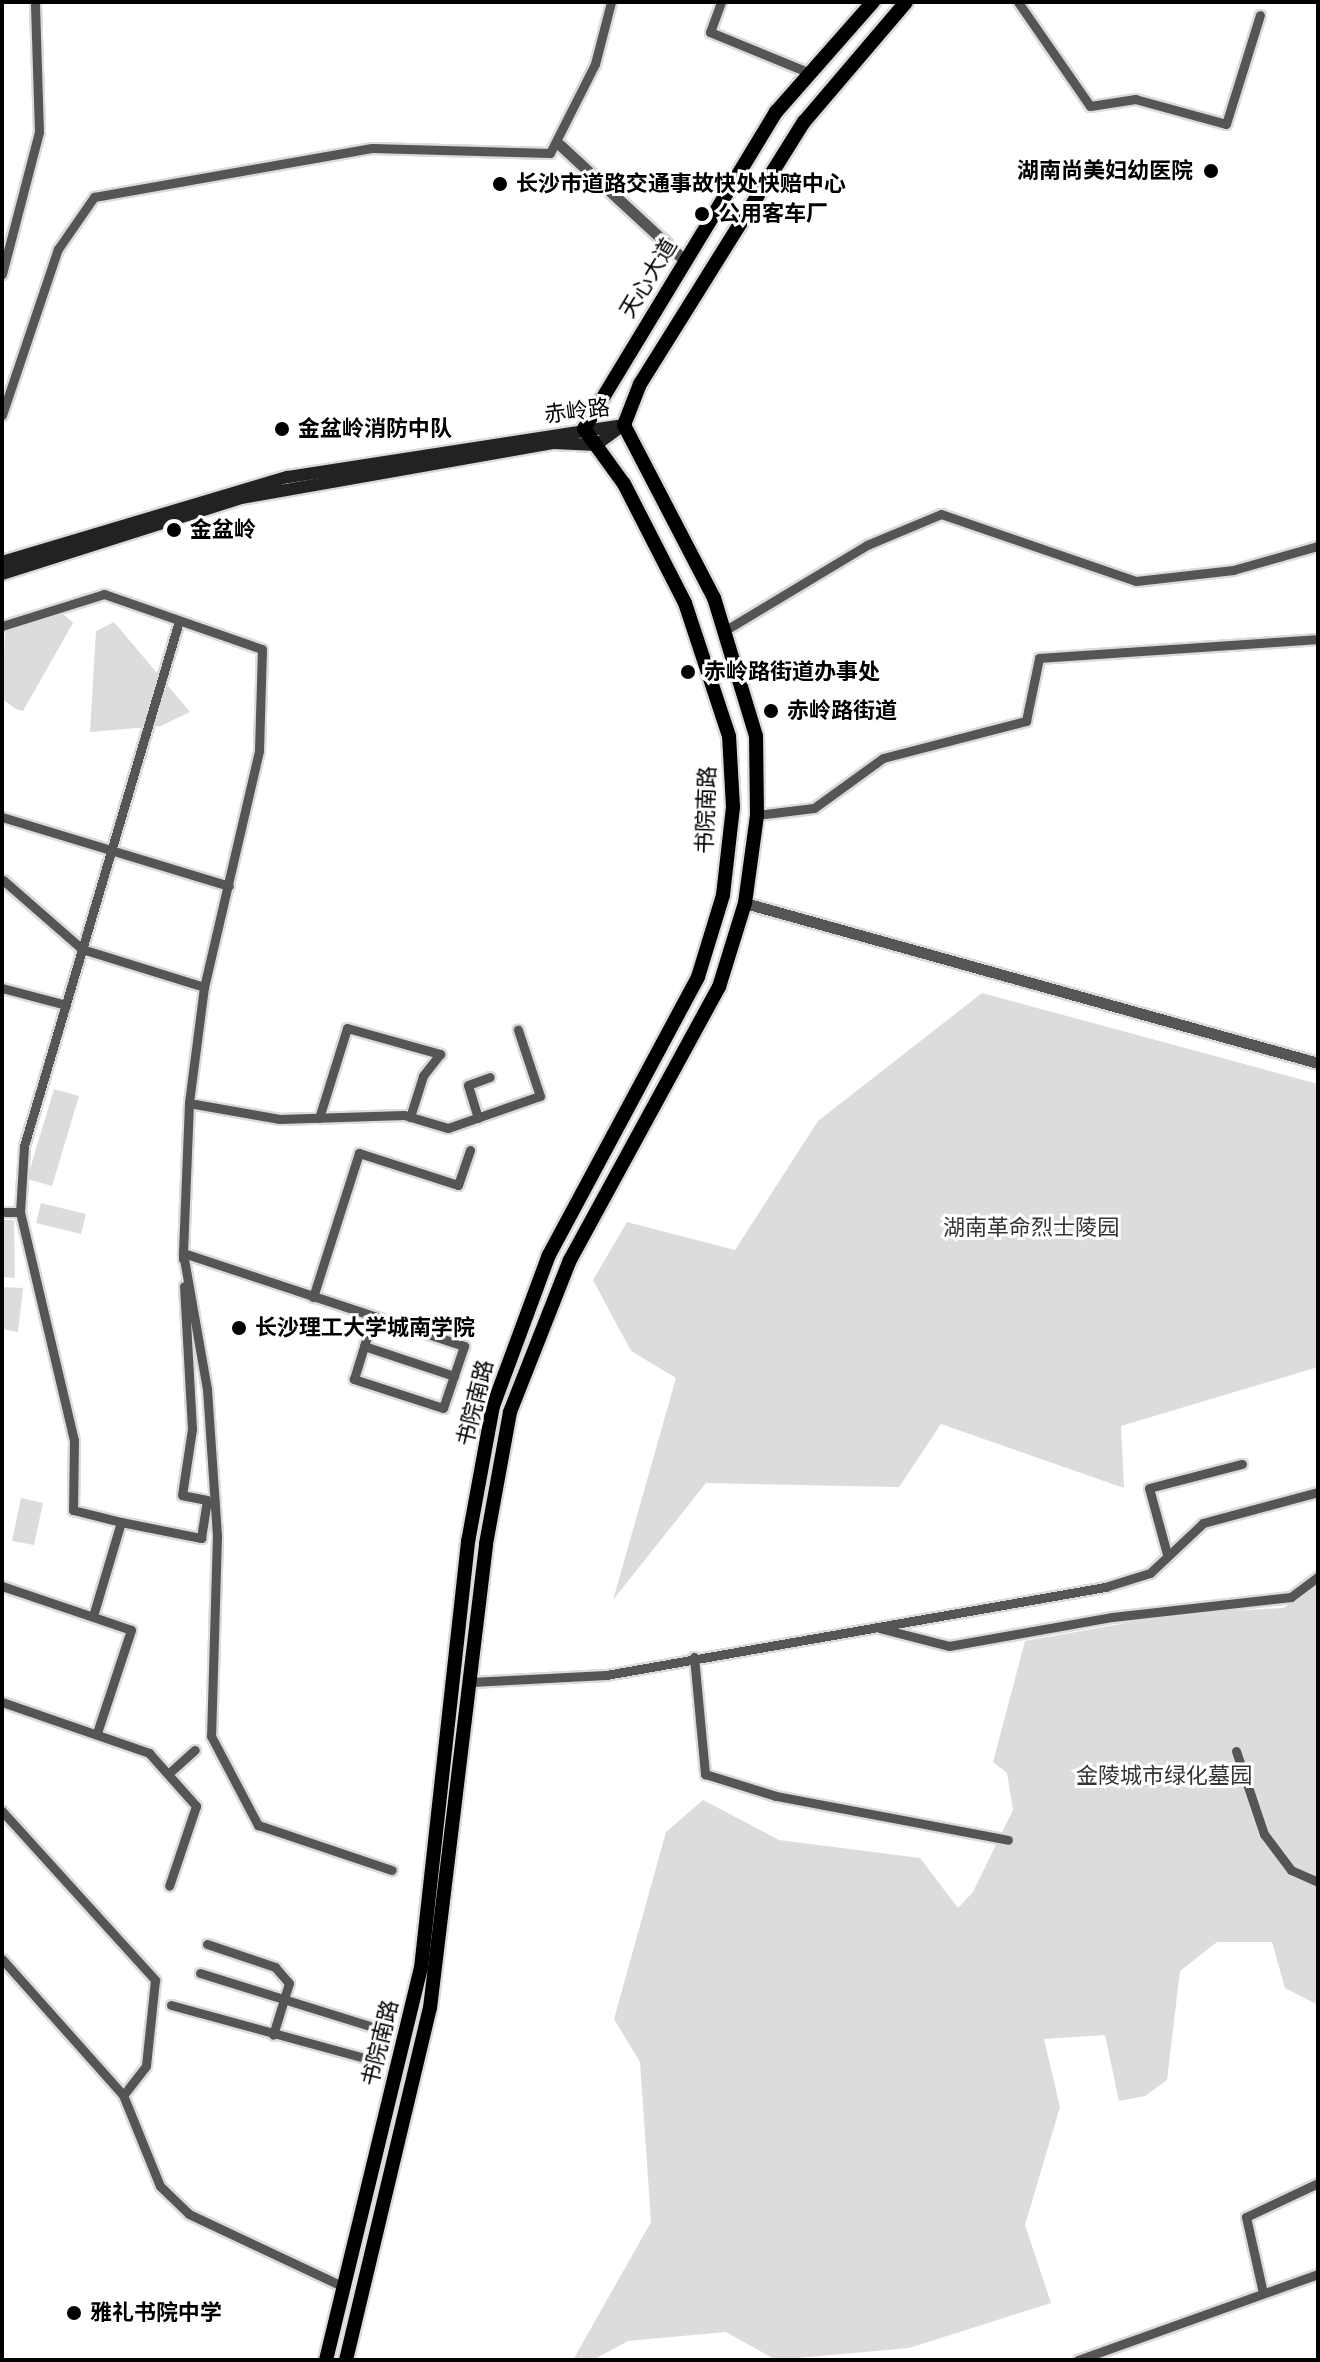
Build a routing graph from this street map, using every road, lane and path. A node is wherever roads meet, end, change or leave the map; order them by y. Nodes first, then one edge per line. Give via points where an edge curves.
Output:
1 (35, 2) edge
2 (611, 2) edge
3 (721, 2) edge
4 (873, 2) edge
5 (906, 2) edge
6 (1018, 2) edge
7 (1260, 15) dead end
8 (810, 73) junction
9 (560, 145) junction
10 (684, 260) junction
11 (2, 274) edge
12 (2, 415) edge
13 (624, 425) junction
14 (584, 429) junction
15 (596, 445) junction
16 (1318, 546) edge
17 (2, 562) edge
18 (2, 574) edge
19 (179, 621) junction
20 (2, 626) edge
21 (724, 631) junction
22 (1318, 639) edge
23 (757, 815) junction
24 (2, 817) edge
25 (111, 850) junction
26 (3, 880) edge
27 (229, 886) junction
28 (745, 903) junction
29 (82, 949) junction
30 (204, 987) junction
31 (2, 988) edge
32 (66, 1005) junction
33 (518, 1030) dead end
34 (1318, 1063) edge
35 (490, 1077) dead end
36 (189, 1103) junction
37 (410, 1117) junction
38 (319, 1118) junction
39 (478, 1118) junction
40 (470, 1150) dead end
41 (2, 1212) edge
42 (20, 1212) junction
43 (183, 1253) junction
44 (313, 1297) junction
45 (373, 1317) junction
46 (364, 1346) junction
47 (454, 1376) junction
48 (1242, 1464) dead end
49 (1318, 1492) edge
50 (121, 1522) junction
51 (1167, 1554) junction
52 (1318, 1577) edge
53 (2, 1586) edge
54 (93, 1616) junction
55 (877, 1627) junction
56 (694, 1657) junction
57 (471, 1682) junction
58 (2, 1702) edge
59 (97, 1733) junction
60 (195, 1750) dead end
61 (1236, 1751) dead end
62 (168, 1774) junction
63 (2, 1811) edge
64 (1008, 1840) dead end
65 (392, 1870) dead end
66 (1318, 1882) edge
67 (169, 1886) dead end
68 (207, 1944) dead end
69 (2, 1959) edge
70 (200, 1973) dead end
71 (284, 2000) junction
72 (171, 2005) dead end
73 (370, 2026) dead end
74 (273, 2035) junction
75 (379, 2062) dead end
76 (123, 2095) junction
77 (1318, 2183) edge
78 (1318, 2274) edge
79 (342, 2286) junction
80 (1263, 2293) junction
81 (326, 2360) edge
82 (346, 2360) edge
83 (1078, 2360) edge

1 - 11 street via 39,132
2 - 9 street via 595,64
3 - 8 street via 710,32
4 - 8 main road, 天心大道
5 - 13 main road via 804,122 640,384
6 - 7 street via 1090,106 1135,99 1226,124
8 - 10 main road, 天心大道 via 776,112
9 - 10 street
9 - 12 street via 550,153 372,148 94,197 58,249
10 - 14 main road, 天心大道
13 - 14 main road, 赤岭路
13 - 15 main road, 赤岭路
13 - 21 main road, 书院南路
14 - 15 main road, 书院南路
14 - 17 main road, 赤岭路 via 288,477
15 - 18 main road, 赤岭路 via 554,443 241,498
15 - 79 main road, 书院南路 via 685,603 729,736 733,807 723,895 698,977 549,1255 493,1406 468,1542 421,1968
16 - 21 street via 1233,570 1136,581 941,514 867,545
19 - 20 street via 104,594
19 - 25 street
19 - 27 street via 262,649 259,751
21 - 23 main road, 书院南路 via 756,736
22 - 23 street via 1039,658 1026,721 883,758 814,808
23 - 28 main road, 书院南路
24 - 25 street
25 - 27 street
25 - 29 street
26 - 29 street
27 - 30 street
28 - 34 street
28 - 57 main road, 书院南路 via 719,987 539,1328 510,1412
29 - 30 street
29 - 32 street
30 - 36 street
31 - 32 street
32 - 42 street via 24,1146
33 - 39 street via 540,1096
35 - 39 street via 468,1085
36 - 38 street
36 - 43 street
37 - 38 street
37 - 38 street via 423,1076 440,1054 347,1028
37 - 39 street via 448,1128
40 - 44 street via 458,1185 359,1153
41 - 42 street
42 - 50 street via 74,1440 73,1510
43 - 44 street
43 - 50 street via 192,1429 182,1495 207,1500 201,1538
43 - 65 street via 207,1389 217,1536 211,1736 258,1825
44 - 45 street
45 - 46 street
45 - 47 street via 464,1346
46 - 47 street
46 - 47 street via 354,1379 443,1408
48 - 51 street via 1149,1488
49 - 51 street via 1203,1523
50 - 54 street
51 - 55 street via 1150,1573 1105,1587
52 - 55 street via 1291,1597 1112,1617 949,1646
53 - 54 street
54 - 59 street via 131,1630
55 - 56 street
56 - 57 street via 606,1675
56 - 64 street via 705,1774 776,1796
57 - 82 main road, 书院南路 via 430,2008
58 - 59 street
59 - 62 street via 149,1753
60 - 62 street
61 - 66 street via 1264,1834 1291,1870
62 - 67 street via 196,1806
63 - 76 street via 155,1980 146,2066
68 - 71 street via 275,1967 289,1983
69 - 76 street
70 - 71 street
71 - 73 street
71 - 74 street
72 - 74 street
74 - 75 street
76 - 79 street via 160,2186 189,2214
77 - 80 street via 1246,2217
78 - 80 street
79 - 81 main road, 书院南路
80 - 83 street

